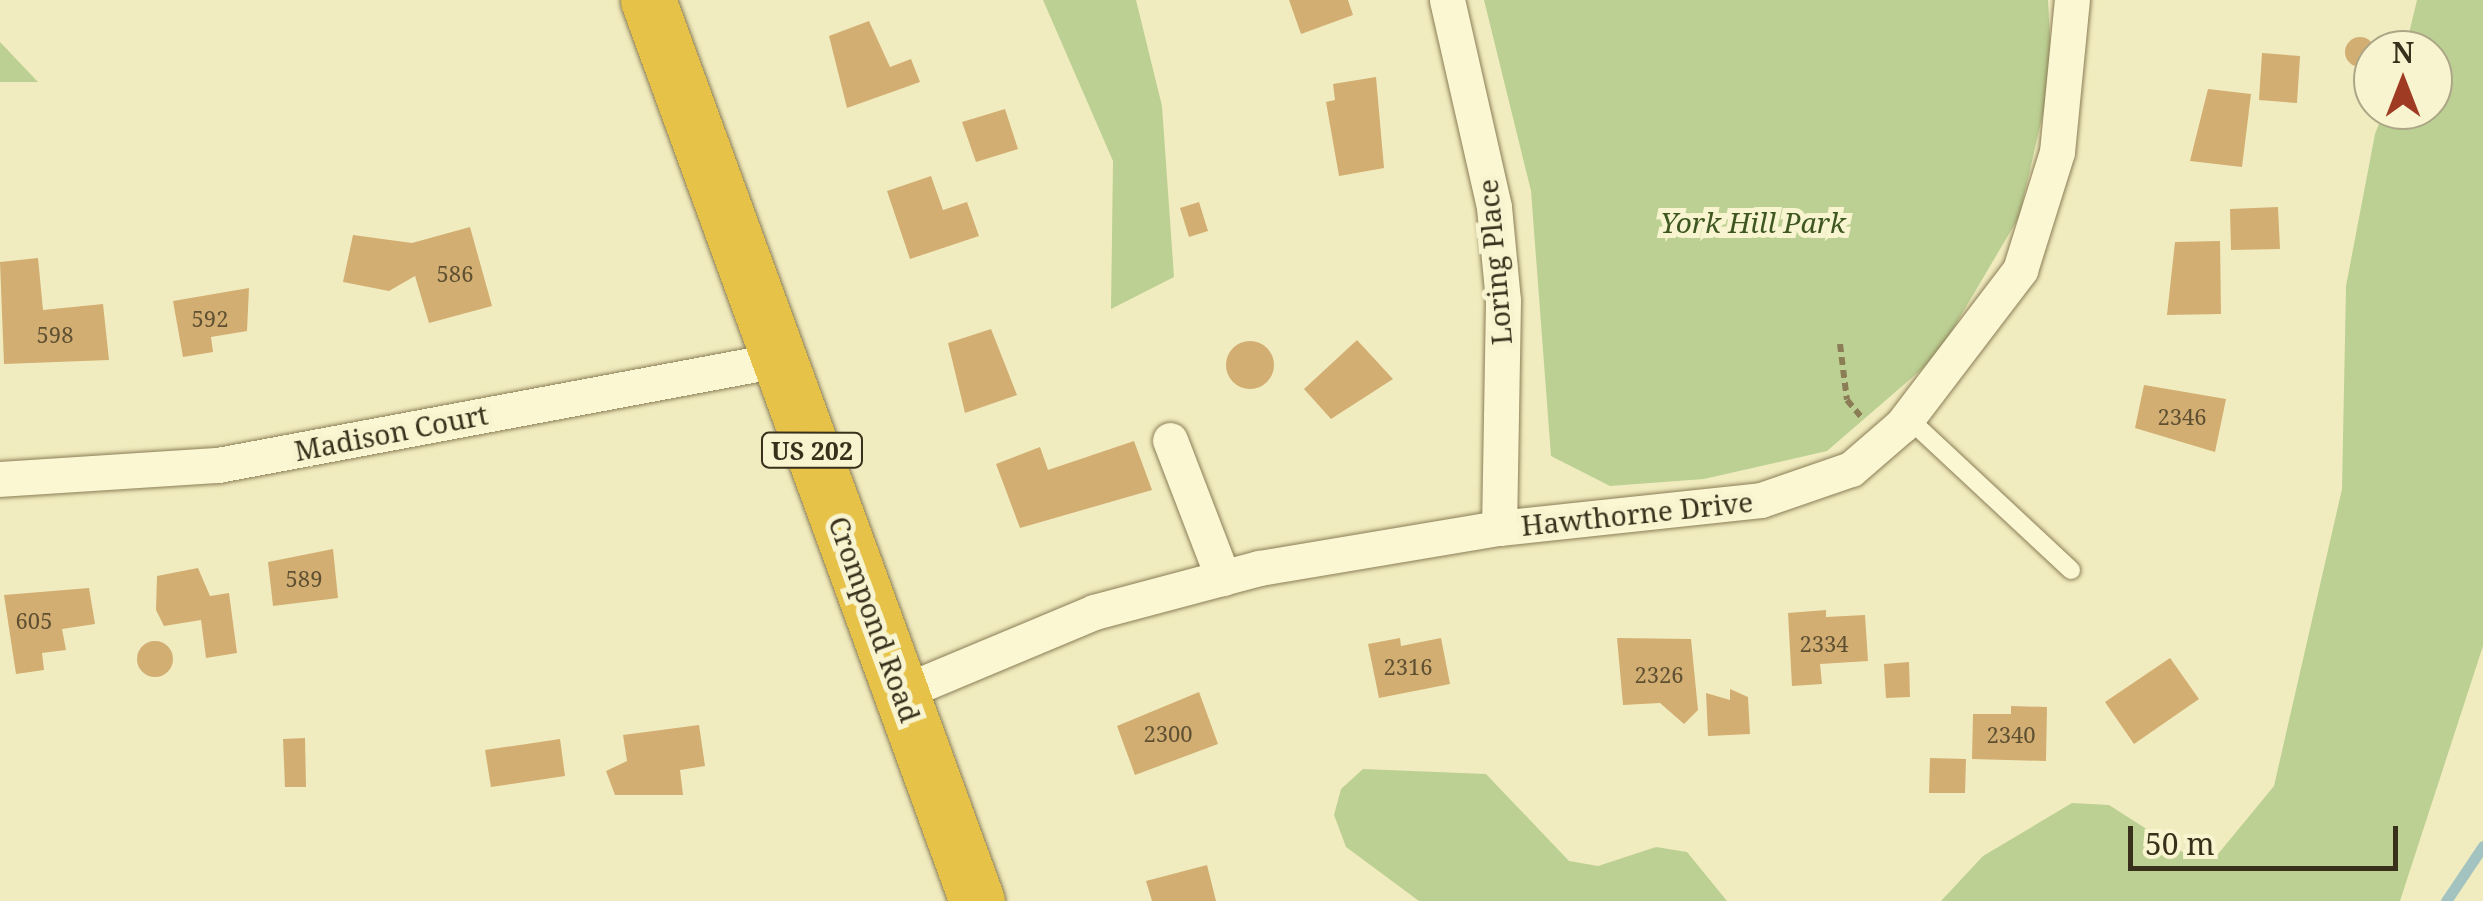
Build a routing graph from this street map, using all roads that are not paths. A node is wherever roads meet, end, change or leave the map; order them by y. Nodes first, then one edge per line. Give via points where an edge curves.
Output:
1 (648, 0) edge
2 (1447, 0) edge
3 (2072, 0) edge
4 (778, 360) junction
5 (1895, 430) junction
6 (1170, 440) dead end
7 (0, 479) edge
8 (1499, 528) junction
9 (2071, 570) dead end
10 (1222, 578) junction
11 (903, 692) junction
12 (976, 901) edge

1 - 4 highway, Crompond Road / US 202
2 - 8 street, Loring Place via 1501,282
3 - 5 street, Hawthorne Drive via 2057,152 2020,270
4 - 7 street, Madison Court via 218,465
4 - 11 highway, Crompond Road / US 202
5 - 8 street, Hawthorne Drive via 1851,469 1761,500
5 - 9 lane
6 - 10 street
8 - 10 street, Hawthorne Drive
10 - 11 street, Hawthorne Drive via 1094,612
11 - 12 highway, Crompond Road / US 202

